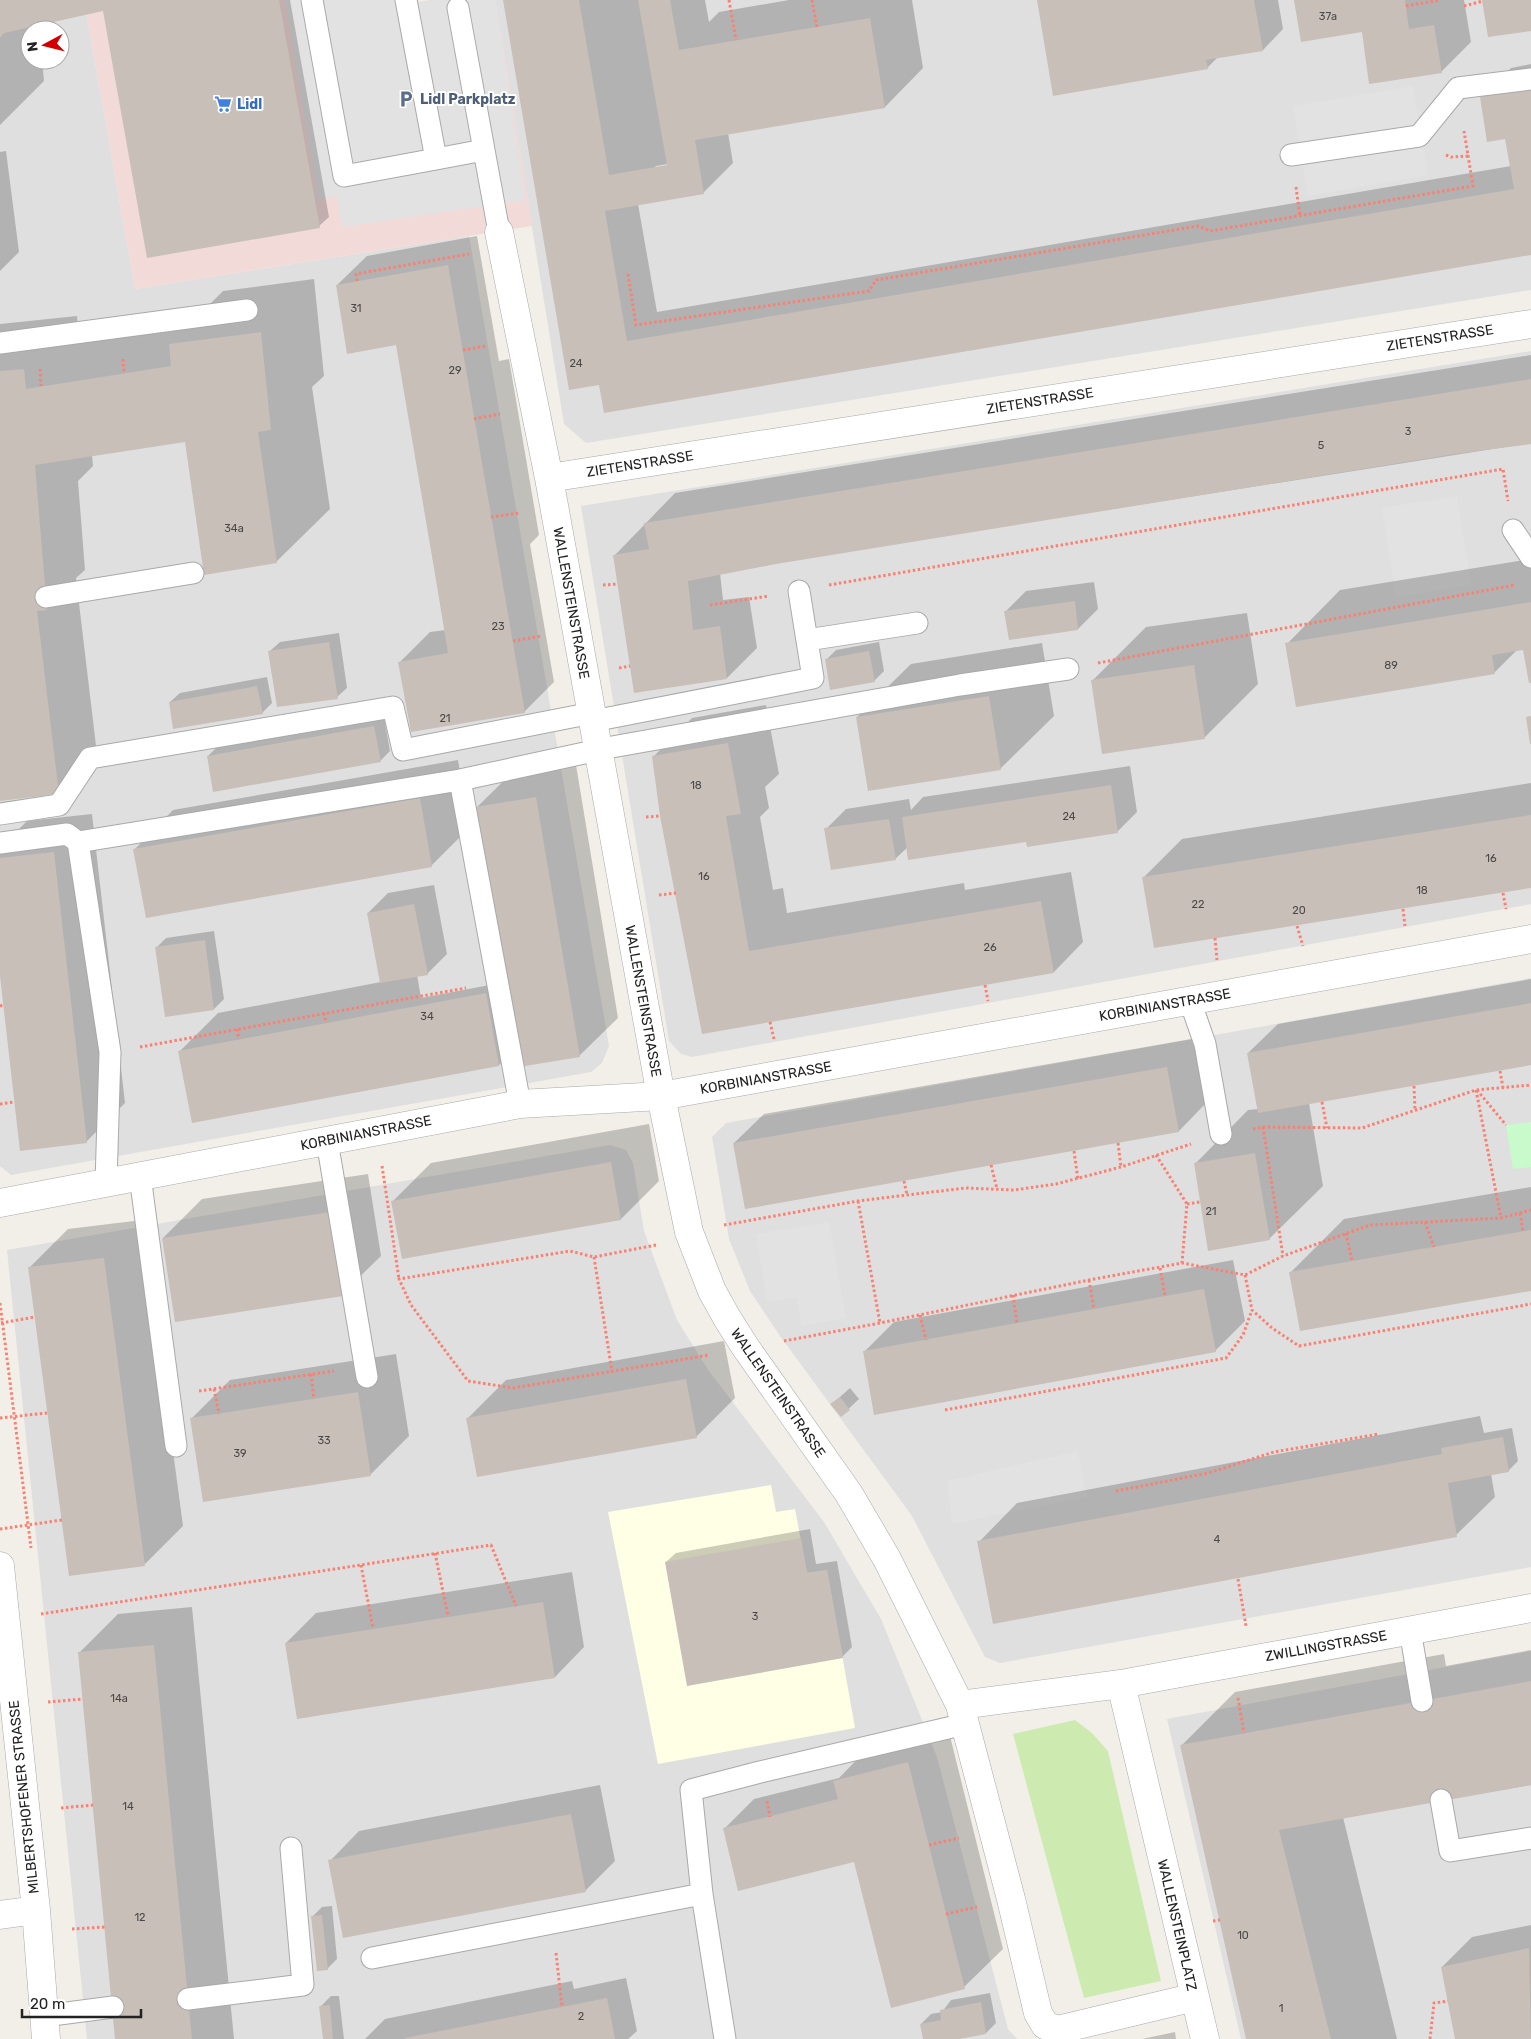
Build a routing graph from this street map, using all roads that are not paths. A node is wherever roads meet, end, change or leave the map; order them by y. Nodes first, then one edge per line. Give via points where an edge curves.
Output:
1 (312, 0) edge
2 (406, 0) edge
3 (458, 8) dead end
4 (1531, 79) edge
5 (484, 150) junction
6 (1291, 155) dead end
7 (436, 159) junction
8 (500, 240) joint
9 (247, 310) dead end
10 (1531, 324) edge
11 (0, 343) edge
12 (549, 478) junction
13 (1513, 530) road end
14 (1531, 557) edge
15 (193, 573) dead end
16 (799, 591) road end
17 (46, 597) dead end
18 (917, 623) dead end
19 (807, 640) junction
20 (1068, 669) road end
21 (592, 717) junction
22 (598, 749) junction
23 (460, 780) junction
24 (0, 814) edge
25 (78, 842) junction
26 (0, 843) edge
27 (1531, 939) edge
28 (1190, 1001) junction
29 (660, 1096) junction
30 (520, 1104) junction
31 (1222, 1134) road end
32 (327, 1140) junction
33 (140, 1176) junction
34 (106, 1183) junction
35 (0, 1203) edge
36 (366, 1371) road end
37 (176, 1446) dead end
38 (0, 1566) edge
39 (1531, 1608) edge
40 (1410, 1630) junction
41 (1121, 1684) junction
42 (1422, 1701) dead end
43 (963, 1715) junction
44 (1441, 1800) dead end
45 (1531, 1838) edge
46 (291, 1848) dead end
47 (702, 1894) junction
48 (36, 1910) junction
49 (0, 1915) edge
50 (372, 1958) dead end
51 (1195, 1997) junction
52 (188, 1999) dead end
53 (113, 2007) dead end
54 (45, 2028) edge
55 (725, 2039) edge
56 (1205, 2039) edge

1 - 7 lane via 344,176
2 - 7 lane
3 - 5 lane
4 - 6 lane via 1458,88 1419,136
5 - 7 lane
5 - 8 lane
8 - 12 street, WALLENSTEINSTRASSE
9 - 11 lane
10 - 12 street, ZIETENSTRASSE
12 - 21 street, WALLENSTEINSTRASSE
13 - 14 lane
15 - 17 lane
16 - 19 lane
18 - 19 lane
19 - 21 lane via 813,678
20 - 22 lane
21 - 22 street, WALLENSTEINSTRASSE
21 - 24 lane via 403,750 393,707 90,758 59,805
22 - 23 lane
22 - 29 street, WALLENSTEINSTRASSE
23 - 25 lane
23 - 30 lane
25 - 26 lane via 67,834
25 - 34 lane via 110,1052
27 - 28 street, KORBINIANSTRASSE
28 - 29 street, KORBINIANSTRASSE
28 - 31 lane via 1205,1044
29 - 30 street, KORBINIANSTRASSE
29 - 43 street, WALLENSTEINSTRASSE via 690,1235 712,1291 746,1348 849,1494 887,1559
30 - 32 street, KORBINIANSTRASSE
32 - 33 street, KORBINIANSTRASSE
32 - 36 lane
33 - 34 street, KORBINIANSTRASSE
33 - 37 lane
34 - 35 street, KORBINIANSTRASSE
38 - 48 street, MILBERTSHOFENER STRASSE
39 - 40 street, ZWILLINGSTRASSE
40 - 41 street, ZWILLINGSTRASSE
40 - 42 lane
41 - 43 street
41 - 51 street, WALLENSTEINPLATZ
43 - 47 lane via 691,1790
43 - 51 street, WALLENSTEINPLATZ via 1038,2014 1045,2025 1057,2030
44 - 45 lane via 1450,1851
46 - 52 lane via 303,1985
47 - 50 lane
47 - 55 lane
48 - 49 street, MILBERTSHOFENER STRASSE
48 - 54 street, MILBERTSHOFENER STRASSE
51 - 56 street
53 - 54 lane

